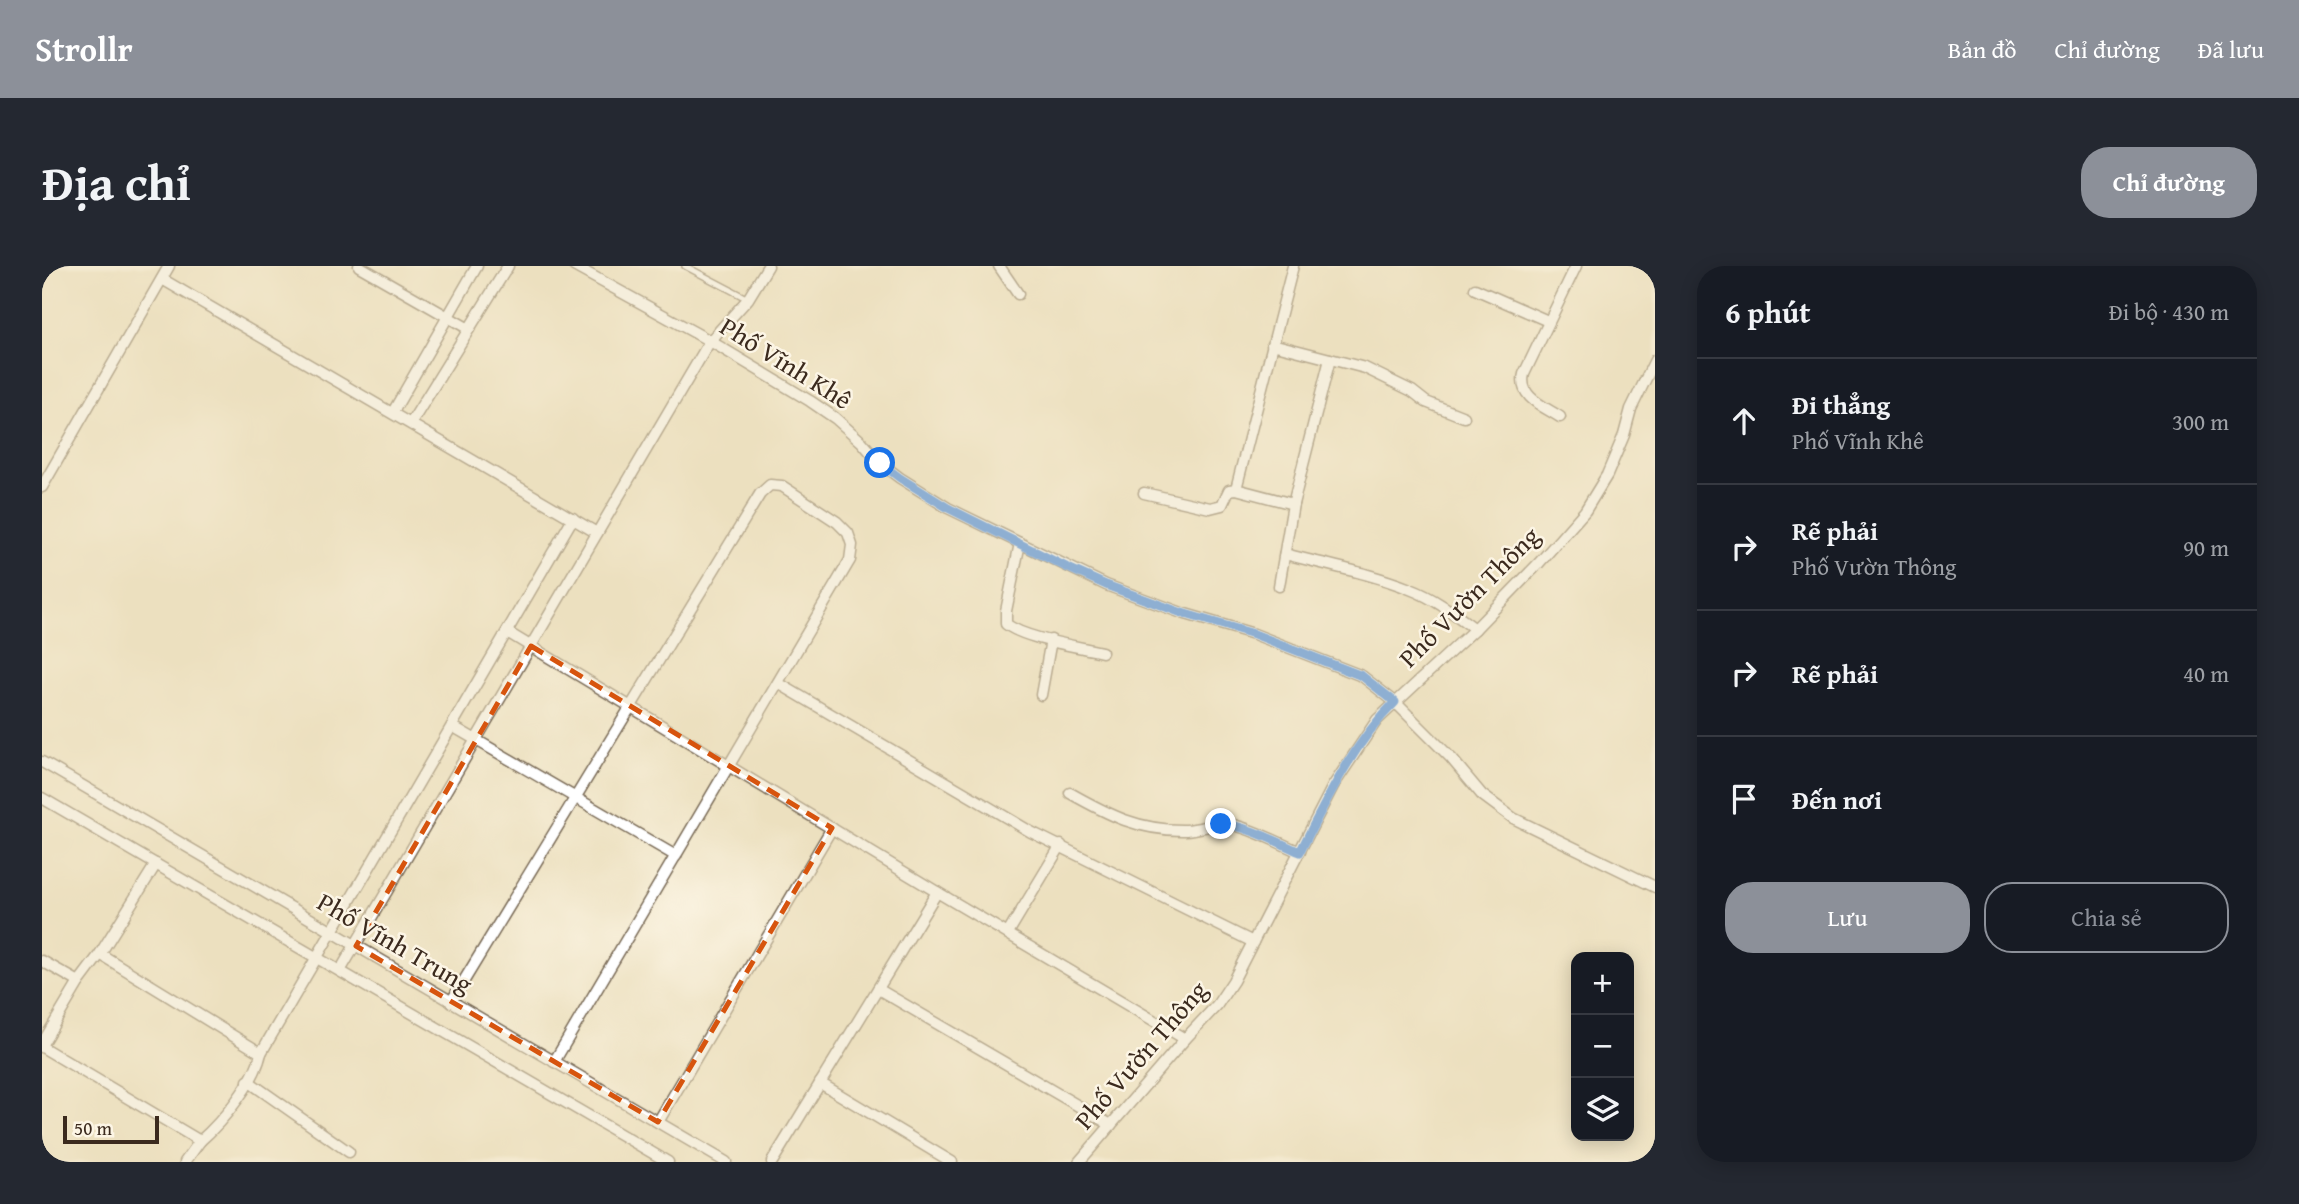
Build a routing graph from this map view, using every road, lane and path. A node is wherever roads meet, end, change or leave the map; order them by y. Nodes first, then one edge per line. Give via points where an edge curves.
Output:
1 (169, 266) edge
2 (359, 266) edge
3 (477, 266) edge
4 (508, 266) edge
5 (574, 266) edge
6 (685, 266) edge
7 (768, 266) edge
8 (999, 266) edge
9 (1293, 266) edge
10 (1576, 266) edge
11 (162, 279) junction
12 (1475, 289) dead end
13 (1018, 294) dead end
14 (748, 299) junction
15 (448, 317) junction
16 (1548, 321) junction
17 (469, 329) junction
18 (710, 341) junction
19 (1272, 344) junction
20 (1330, 359) junction
21 (1655, 360) edge
22 (393, 412) junction
23 (1464, 417) dead end
24 (1560, 417) dead end
25 (411, 423) junction
26 (42, 487) edge
27 (1236, 489) junction
28 (1143, 494) dead end
29 (1293, 504) junction
30 (573, 518) junction
31 (597, 533) junction
32 (1020, 543) junction
33 (1285, 554) junction
34 (1279, 586) dead end
35 (1475, 629) junction
36 (507, 632) junction
37 (1051, 640) junction
38 (531, 646) junction
39 (1102, 652) dead end
40 (778, 683) junction
41 (1041, 695) dead end
42 (1395, 702) junction
43 (630, 706) junction
44 (452, 726) junction
45 (476, 740) junction
46 (42, 762) edge
47 (729, 766) junction
48 (1070, 793) dead end
49 (42, 798) edge
50 (574, 798) junction
51 (832, 828) junction
52 (1061, 845) junction
53 (1300, 852) junction
54 (676, 856) junction
55 (156, 864) junction
56 (1655, 887) edge
57 (937, 892) junction
58 (333, 932) junction
59 (1008, 933) junction
60 (1253, 942) junction
61 (356, 946) junction
62 (100, 954) junction
63 (316, 957) junction
64 (42, 961) edge
65 (340, 971) junction
66 (79, 982) junction
67 (878, 989) junction
68 (452, 1002) junction
69 (1185, 1039) junction
70 (42, 1046) edge
71 (261, 1053) junction
72 (554, 1062) junction
73 (248, 1081) junction
74 (820, 1083) junction
75 (658, 1122) junction
76 (1111, 1125) junction
77 (200, 1141) junction
78 (349, 1152) dead end
79 (186, 1162) edge
80 (668, 1162) edge
81 (726, 1162) edge
82 (772, 1162) edge
83 (952, 1162) edge
84 (1079, 1162) edge

1 - 11 street
2 - 15 street
3 - 15 street
4 - 17 street
5 - 18 street, Phố Vĩnh Khê
6 - 14 lane
7 - 14 street
8 - 13 street
9 - 19 street
10 - 16 street
11 - 22 street
11 - 26 street
12 - 16 street
14 - 18 street
15 - 17 street
15 - 22 street
16 - 24 street via 1522,382 1532,399
17 - 25 street
18 - 31 street
18 - 32 street, Phố Vĩnh Khê via 835,418 900,478 948,508
19 - 20 street
19 - 27 street
20 - 23 street via 1365,368
20 - 29 street
21 - 35 street, Phố Vườn Thông via 1607,475 1585,511
22 - 25 street
25 - 30 street
27 - 28 street via 1229,490 1222,505 1210,508
27 - 29 street
29 - 33 street
30 - 31 street
30 - 36 street
31 - 38 street
32 - 37 street via 1006,624
32 - 42 street, Phố Vĩnh Khê via 1106,585 1362,676
33 - 34 street
33 - 35 street via 1412,589
35 - 42 street, Phố Vườn Thông
36 - 38 street
36 - 44 street
37 - 39 street
37 - 41 street
38 - 43 street
38 - 45 street
40 - 43 street via 850,560 852,545 837,522 782,486 770,485 760,494
40 - 47 street
40 - 52 street via 1031,832
42 - 53 street, Phố Vườn Thông via 1377,720 1333,786
42 - 56 street, Phố Vĩnh Khê via 1482,795 1513,818
43 - 47 street
43 - 50 street
44 - 45 street
44 - 58 street
45 - 50 street
45 - 61 street
46 - 58 street, Phố Vĩnh Trung
47 - 51 street
47 - 54 street
48 - 53 street via 1131,824 1180,830 1233,825
49 - 55 street, Phố Vĩnh Trung
50 - 54 street
50 - 68 street
51 - 57 street
51 - 75 street
52 - 59 street
52 - 60 street
53 - 60 street, Phố Vườn Thông
54 - 72 street
55 - 62 street
55 - 63 street, Phố Vĩnh Trung
57 - 59 street
57 - 67 street
58 - 61 street, Phố Vĩnh Trung
58 - 63 street
59 - 69 street
60 - 69 street, Phố Vườn Thông via 1217,1005
61 - 65 street
61 - 68 street, Phố Vĩnh Trung
62 - 66 street
62 - 71 street
63 - 65 street, Phố Vĩnh Trung
63 - 71 street
64 - 66 street
65 - 80 street, Phố Vĩnh Trung
66 - 70 street
67 - 74 street
67 - 76 street
68 - 72 street, Phố Vĩnh Trung
69 - 76 street, Phố Vườn Thông
70 - 77 street
71 - 73 street
72 - 75 street, Phố Vĩnh Trung
73 - 77 street
73 - 78 street
74 - 82 street
74 - 83 street
75 - 81 street, Phố Vĩnh Trung
76 - 84 street, Phố Vườn Thông
77 - 79 street

